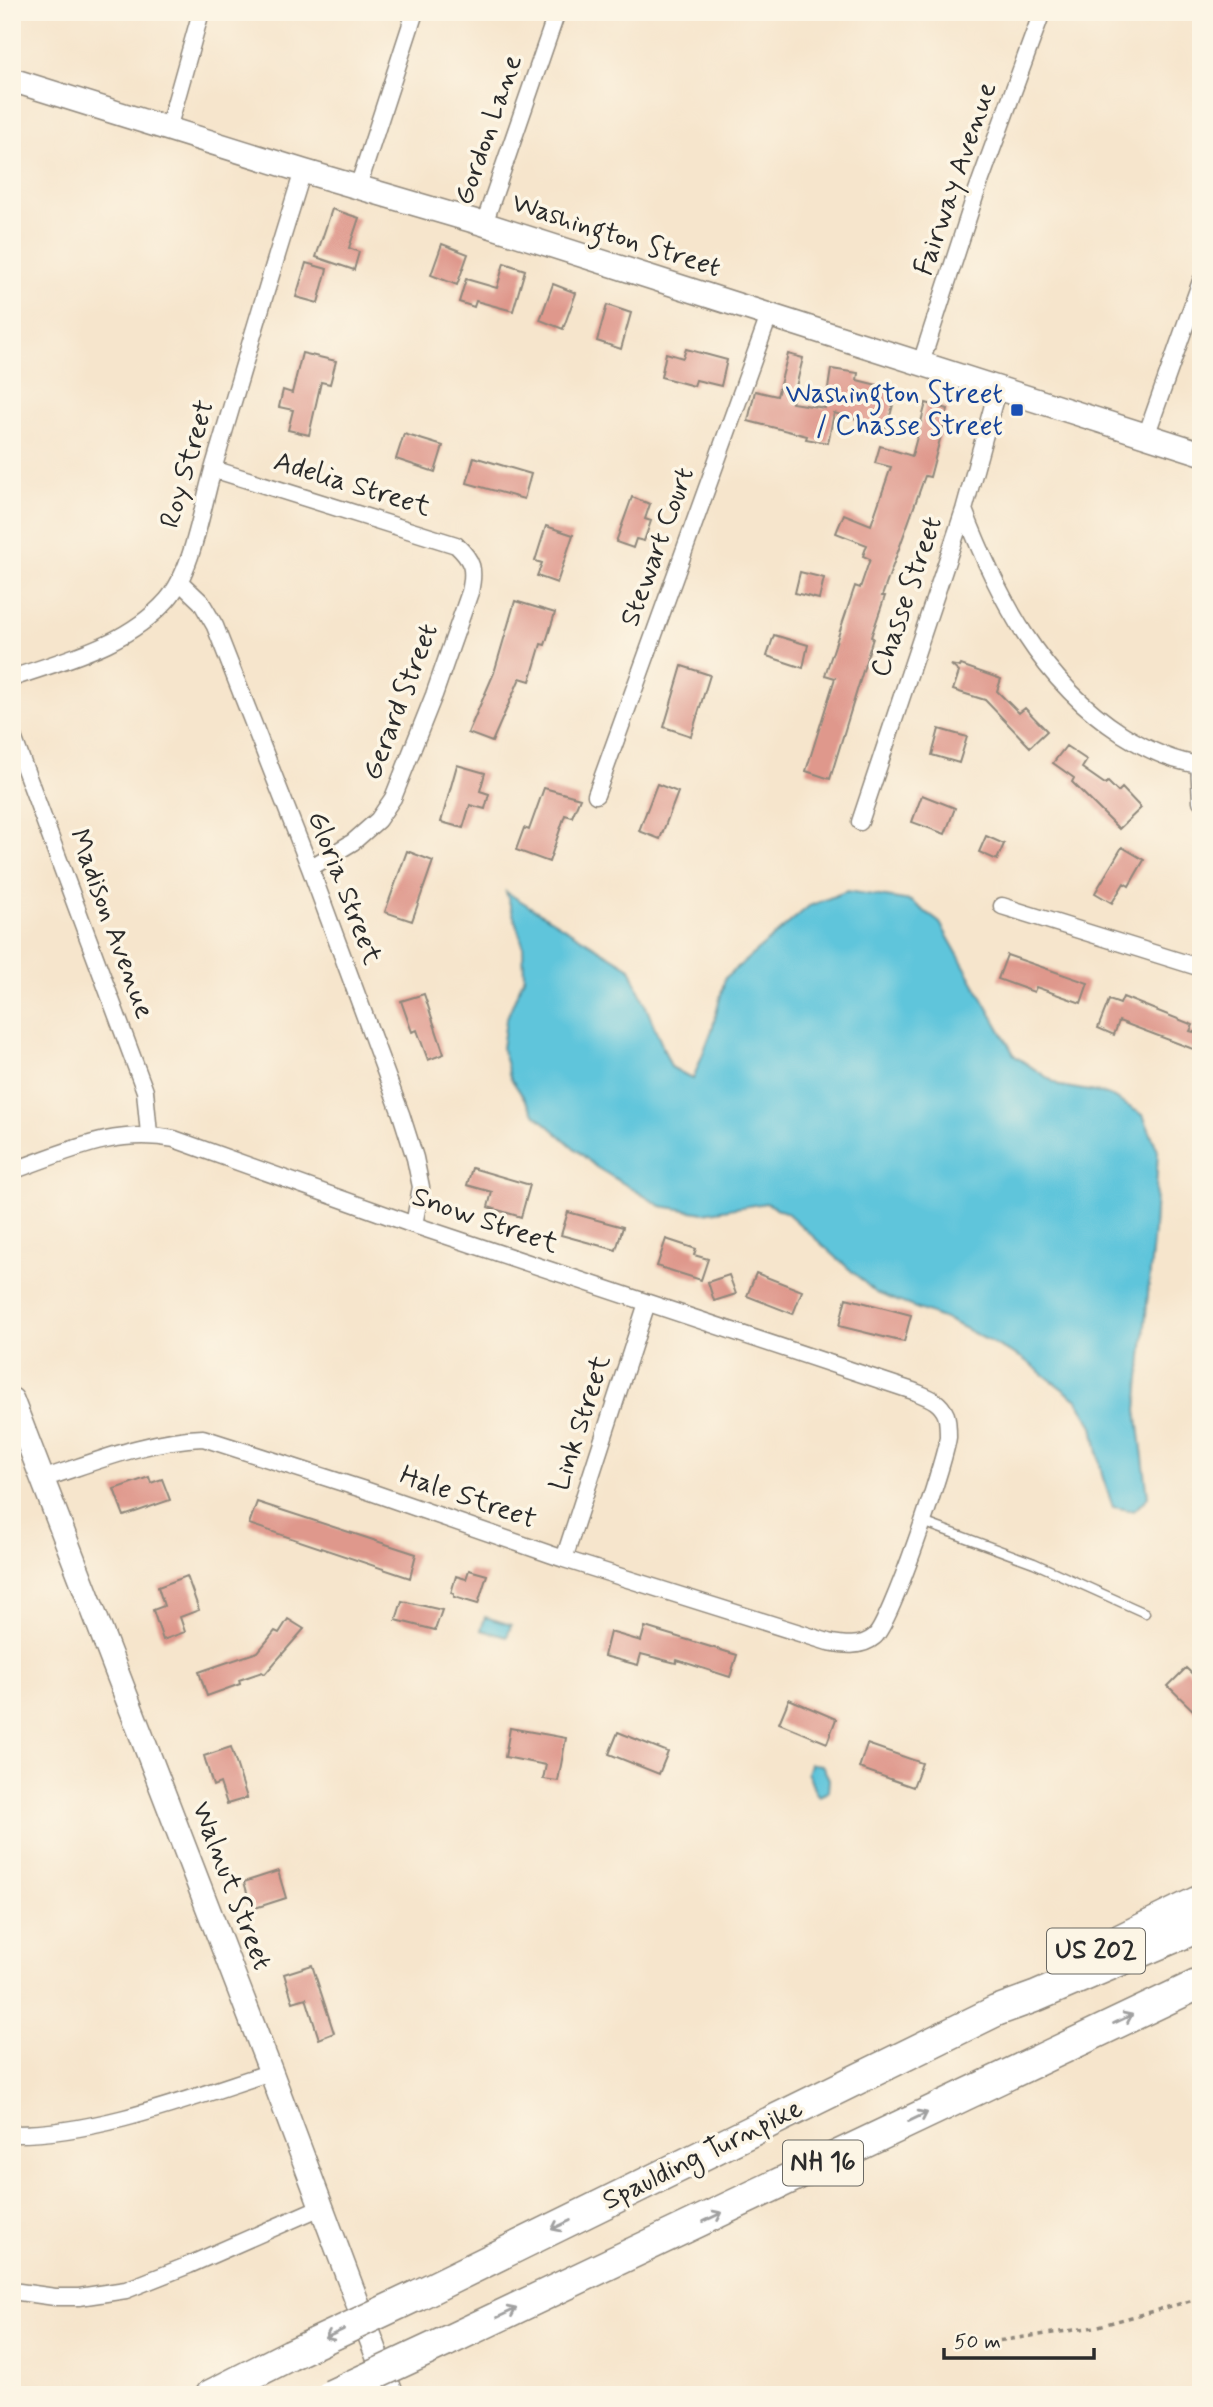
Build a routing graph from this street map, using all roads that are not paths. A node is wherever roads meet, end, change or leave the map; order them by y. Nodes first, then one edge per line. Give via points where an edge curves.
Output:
1 (201, 12) edge
2 (415, 12) edge
3 (557, 12) edge
4 (1042, 12) edge
5 (12, 80) edge
6 (168, 129) junction
7 (303, 171) junction
8 (358, 187) junction
9 (484, 224) junction
10 (1201, 281) edge
11 (769, 316) junction
12 (921, 363) junction
13 (998, 387) junction
14 (1146, 436) junction
15 (1201, 453) edge
16 (213, 469) junction
17 (964, 510) junction
18 (470, 558) joint
19 (181, 583) junction
20 (12, 678) edge
21 (12, 734) edge
22 (1200, 764) edge
23 (596, 795) dead end
24 (1201, 801) edge
25 (860, 822) dead end
26 (310, 869) junction
27 (1002, 906) dead end
28 (1201, 968) edge
29 (149, 1134) junction
30 (12, 1171) edge
31 (414, 1225) junction
32 (647, 1303) junction
33 (12, 1400) edge
34 (43, 1479) junction
35 (923, 1522) junction
36 (564, 1559) junction
37 (1145, 1613) dead end
38 (1201, 1900) edge
39 (1201, 1926) edge
40 (1201, 1983) edge
41 (996, 2011) junction
42 (271, 2072) junction
43 (12, 2134) edge
44 (321, 2207) junction
45 (12, 2291) edge
46 (211, 2395) edge
47 (331, 2395) edge
48 (392, 2395) edge

1 - 6 street
2 - 8 street
3 - 9 street, Gordon Lane
4 - 12 street, Fairway Avenue
5 - 6 main road, Washington Street
6 - 7 main road, Washington Street
7 - 8 main road, Washington Street
7 - 16 street, Roy Street
8 - 9 main road, Washington Street
9 - 11 main road, Washington Street
10 - 14 street
11 - 12 main road, Washington Street
11 - 23 street, Stewart Court
12 - 13 main road, Washington Street
13 - 14 main road, Washington Street
13 - 17 street, Chasse Street
14 - 15 main road, Washington Street
16 - 18 street, Adelia Street via 456,545
16 - 19 street, Roy Street
17 - 22 street via 1003,600 1060,683 1135,742 1181,763
17 - 25 street, Chasse Street
18 - 26 street, Gerard Street via 470,593 393,799 353,842
19 - 20 street, Roy Street via 149,618 123,637
19 - 26 street, Gloria Street via 201,602 215,626
21 - 29 street, Madison Avenue via 145,1091
22 - 24 street
26 - 31 street, Gloria Street via 415,1158 421,1187
27 - 28 street
29 - 30 street, Snow Street via 86,1144
29 - 31 street, Snow Street
31 - 32 street, Snow Street
32 - 35 street, Snow Street via 939,1402 947,1416 948,1435
32 - 36 street, Link Street
33 - 34 main road, Walnut Street
34 - 36 street, Hale Street via 152,1444 203,1438
34 - 42 main road, Walnut Street
35 - 36 street, Hale Street via 876,1637 846,1645
35 - 37 lane via 1034,1563
38 - 41 highway, US 202 via 1066,1966
39 - 41 highway, Spaulding Turnpike / NH 16
47 -> 40 highway, Spaulding Turnpike / NH 16, bridge
41 -> 46 highway, Spaulding Turnpike / NH 16, bridge
42 - 43 street via 84,2127
42 - 44 main road, Walnut Street
44 - 45 street via 126,2290 79,2297
44 - 48 main road, Walnut Street

